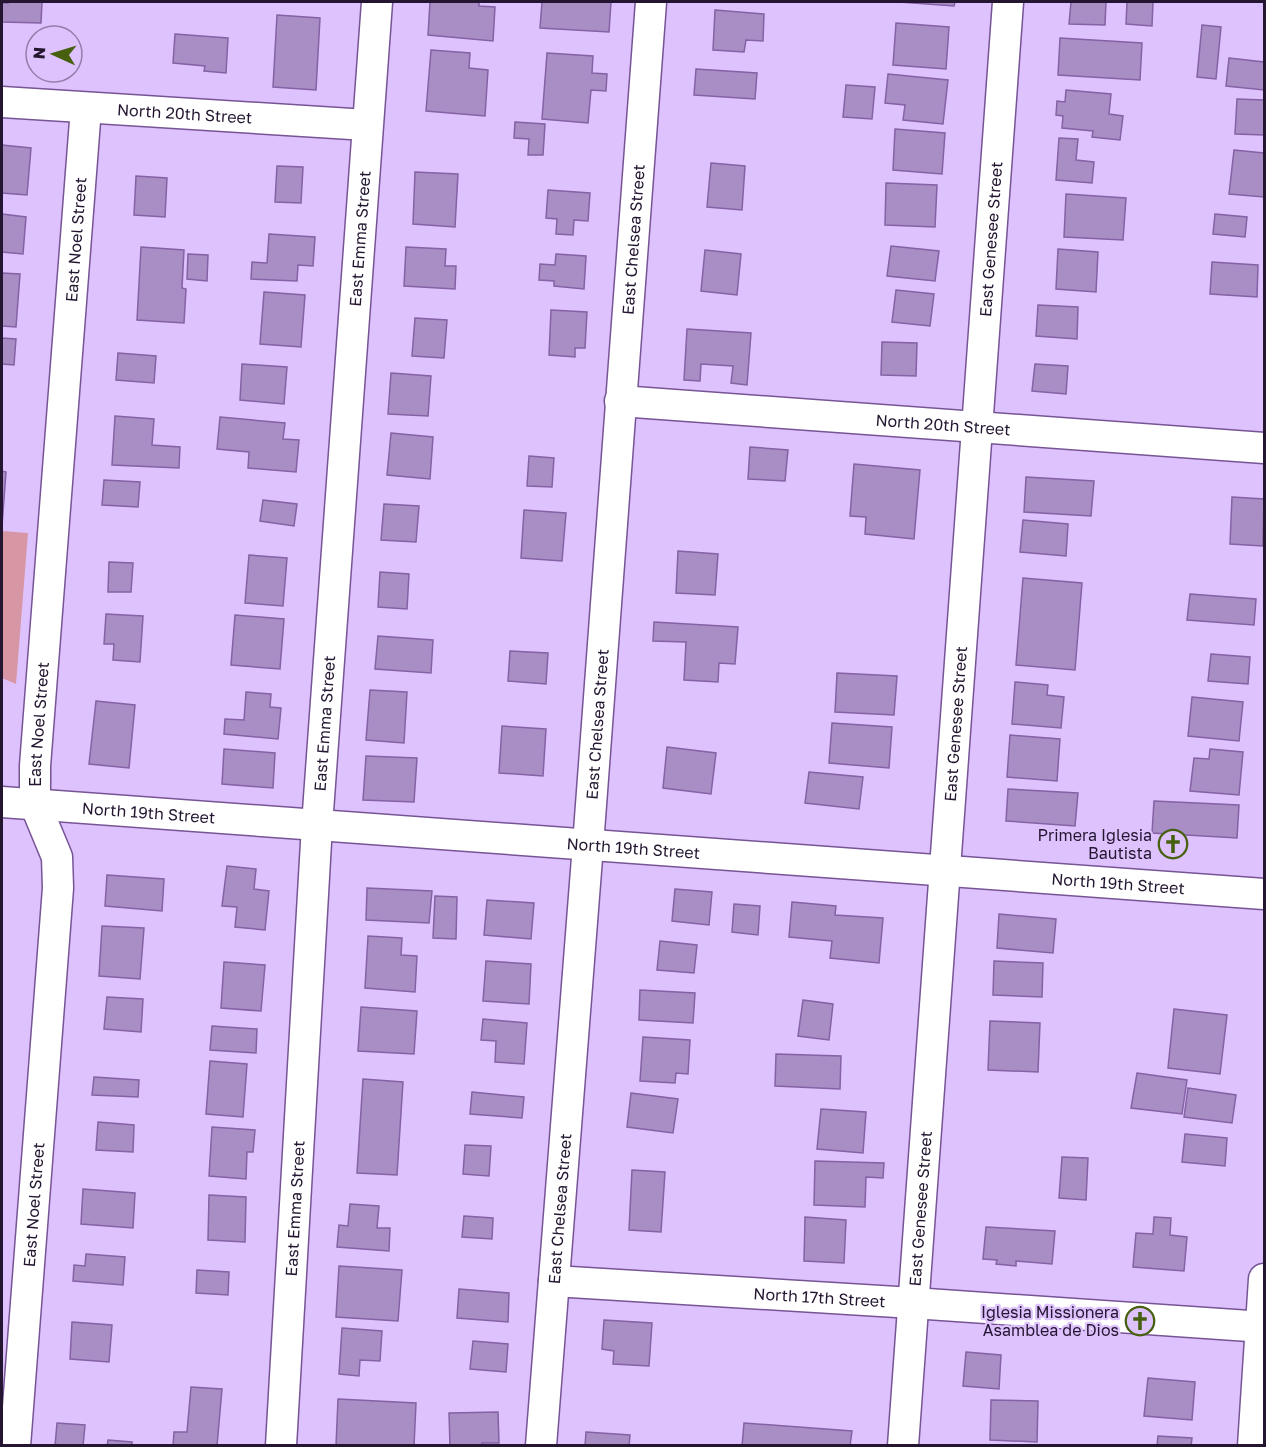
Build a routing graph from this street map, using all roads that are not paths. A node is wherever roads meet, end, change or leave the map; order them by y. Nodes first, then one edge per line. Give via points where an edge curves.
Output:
1 (377, 2) edge
2 (651, 2) edge
3 (1008, 2) edge
4 (2, 102) edge
5 (86, 108) junction
6 (367, 125) junction
7 (620, 401) junction
8 (977, 426) junction
9 (1264, 448) edge
10 (2, 802) edge
11 (35, 804) junction
12 (317, 825) junction
13 (588, 845) junction
14 (944, 870) junction
15 (1264, 894) edge
16 (1264, 1279) edge
17 (554, 1281) junction
18 (913, 1303) junction
19 (1263, 1327) edge
20 (15, 1446) edge
21 (281, 1446) edge
22 (541, 1446) edge
23 (903, 1446) edge
24 (1253, 1446) edge

1 - 6 street, East Emma Street
2 - 7 street, East Chelsea Street
3 - 8 street, East Genesee Street
4 - 5 street, North 20th Street
5 - 6 street, North 20th Street
5 - 11 street, East Noel Street
6 - 12 street, East Emma Street
7 - 8 street, North 20th Street
7 - 13 street, East Chelsea Street
8 - 9 street, North 20th Street
8 - 14 street, East Genesee Street
10 - 11 street, North 19th Street
11 - 12 street, North 19th Street
11 - 20 street, East Noel Street via 57,857 58,888
12 - 13 street, North 19th Street
12 - 21 street, East Emma Street
13 - 14 street, North 19th Street
13 - 17 street, East Chelsea Street
14 - 15 street, North 19th Street
14 - 18 street, East Genesee Street
16 - 19 street
17 - 18 street, North 17th Street
17 - 22 street, East Chelsea Street
18 - 19 street, North 17th Street
18 - 23 street, East Genesee Street
19 - 24 street

